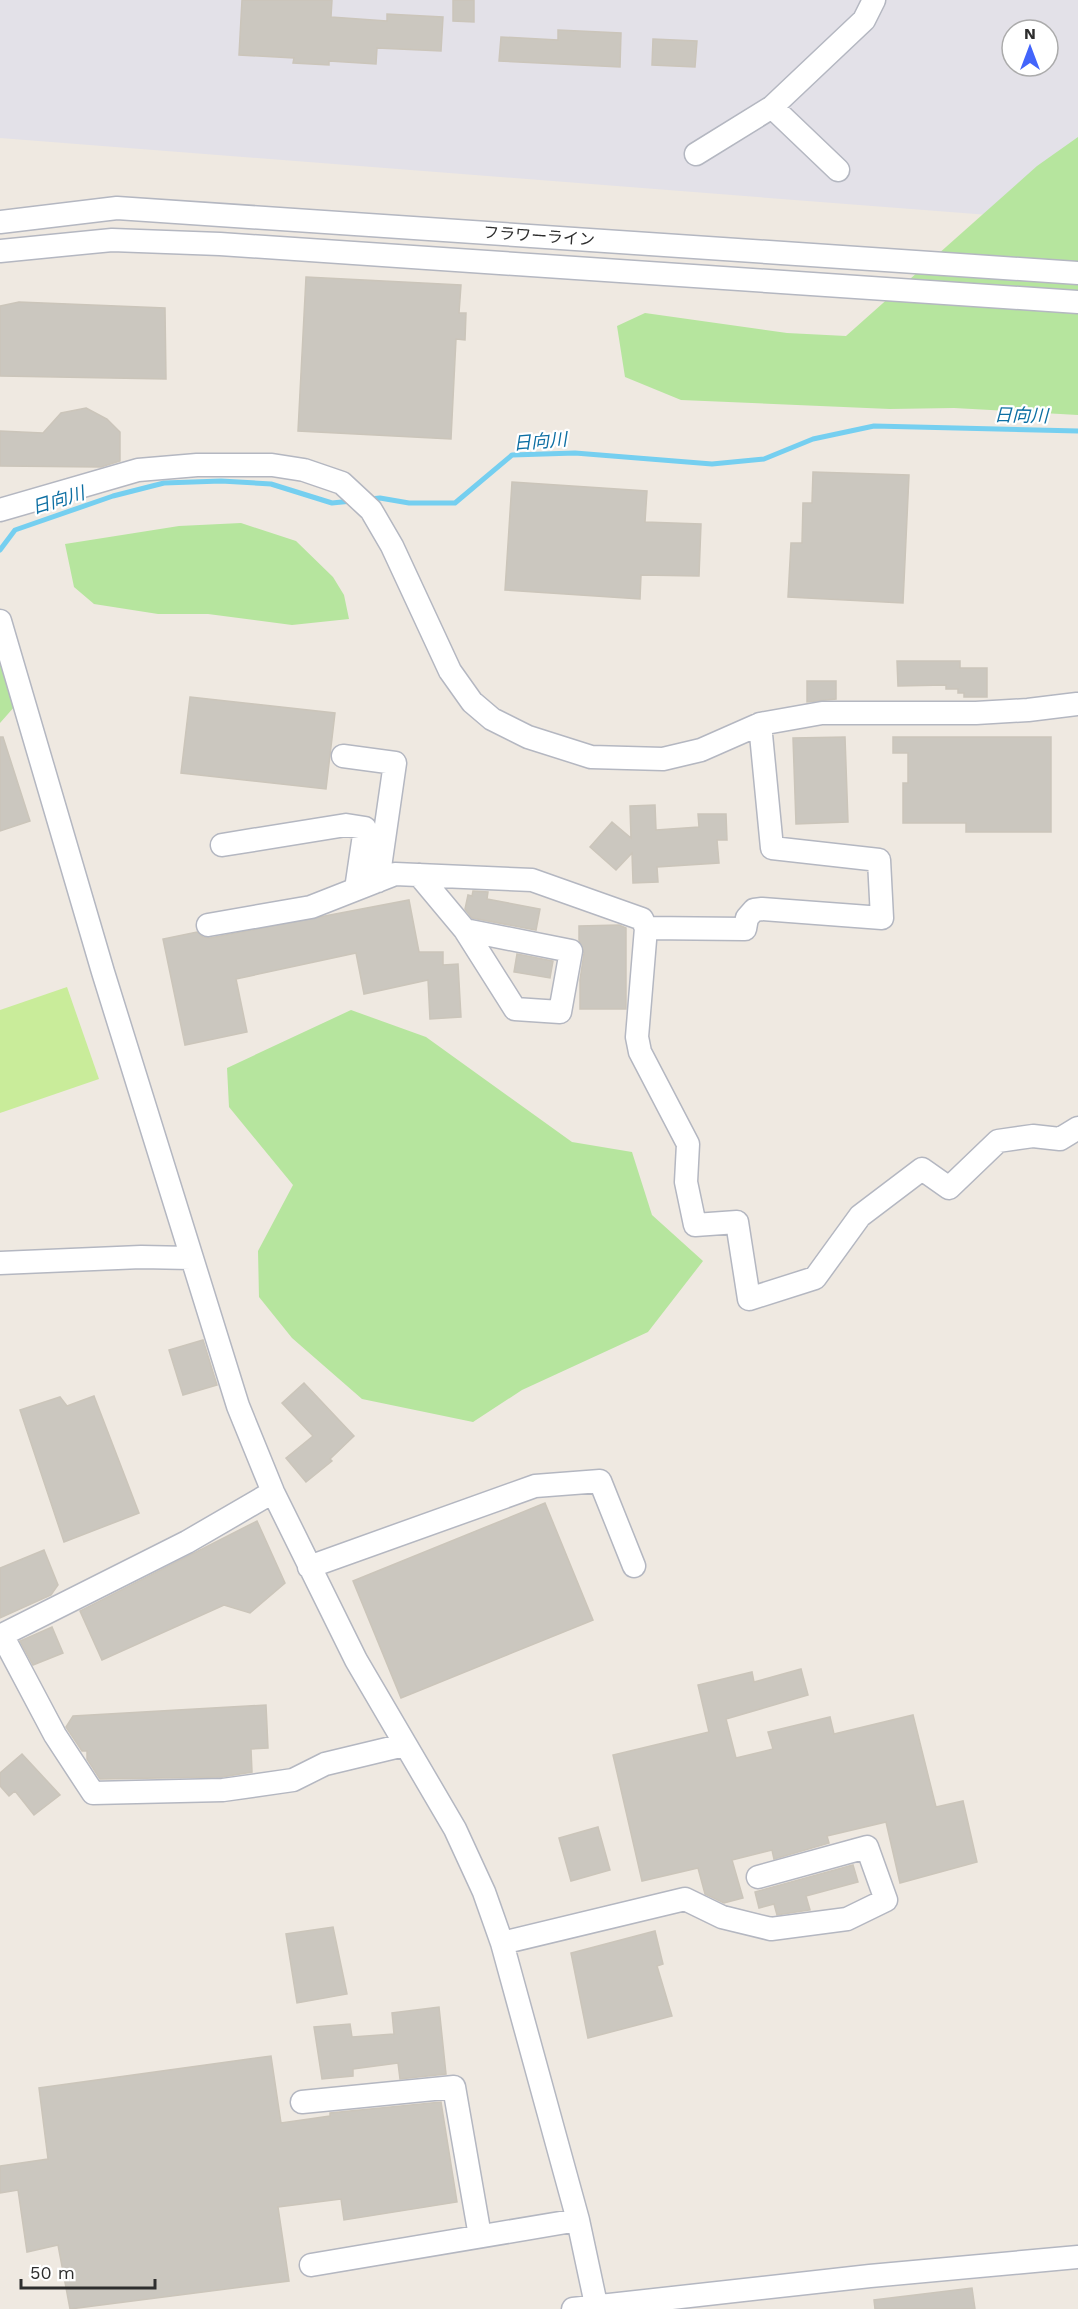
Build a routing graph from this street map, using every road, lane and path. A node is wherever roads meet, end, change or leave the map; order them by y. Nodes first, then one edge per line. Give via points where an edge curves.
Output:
1 (874, 0) edge
2 (772, 107) junction
3 (696, 154) dead end
4 (838, 170) dead end
5 (0, 222) edge
6 (0, 251) edge
7 (1078, 273) edge
8 (1078, 302) edge
9 (0, 510) edge
10 (0, 621) edge
11 (1077, 704) edge
12 (760, 724) junction
13 (343, 756) dead end
14 (222, 845) dead end
15 (419, 875) junction
16 (378, 881) junction
17 (356, 889) junction
18 (208, 925) dead end
19 (646, 928) junction
20 (465, 930) junction
21 (1078, 1128) edge
22 (191, 1258) junction
23 (0, 1263) edge
24 (273, 1492) junction
25 (634, 1566) dead end
26 (309, 1567) junction
27 (404, 1745) junction
28 (758, 1877) dead end
29 (502, 1943) junction
30 (302, 2102) dead end
31 (578, 2220) junction
32 (480, 2236) junction
33 (1078, 2257) edge
34 (311, 2265) dead end
35 (597, 2307) edge
36 (573, 2309) edge

1 - 2 street via 864,20
2 - 3 street
2 - 4 street
5 - 7 street, フラワーライン via 117,208
6 - 8 street, フラワーライン via 112,240 208,244
9 - 12 street via 138,470 197,465 272,465 304,470 342,483 371,510 450,671 472,702 492,719 528,737 591,757 623,759 663,759 691,752
10 - 22 street
11 - 12 street via 976,713 822,713
12 - 19 street via 772,848 879,860 882,918 762,909 754,910 747,918 745,929
13 - 16 street via 395,763
14 - 17 street via 346,825 365,828
15 - 16 street via 395,874
15 - 19 street via 532,880 642,920
15 - 20 street
16 - 17 street
17 - 18 street via 312,907
19 - 21 street via 637,1036 640,1052 688,1144 686,1182 695,1225 737,1222 749,1299 815,1278 860,1216 922,1169 949,1188 998,1141 1033,1136 1060,1139
20 - 20 street via 571,951 560,1012 515,1009
22 - 23 street
22 - 24 street via 238,1406
24 - 26 street
24 - 27 street via 187,1542 2,1635 55,1735 93,1793 223,1790 293,1780 325,1764
25 - 26 street via 600,1481 535,1486
26 - 27 street
27 - 29 street via 455,1829
28 - 29 street via 867,1847 886,1900 847,1919 771,1929 722,1917 685,1899
29 - 31 street
30 - 32 street via 454,2087
31 - 32 street
31 - 35 street
32 - 34 street
33 - 35 street
35 - 36 street

